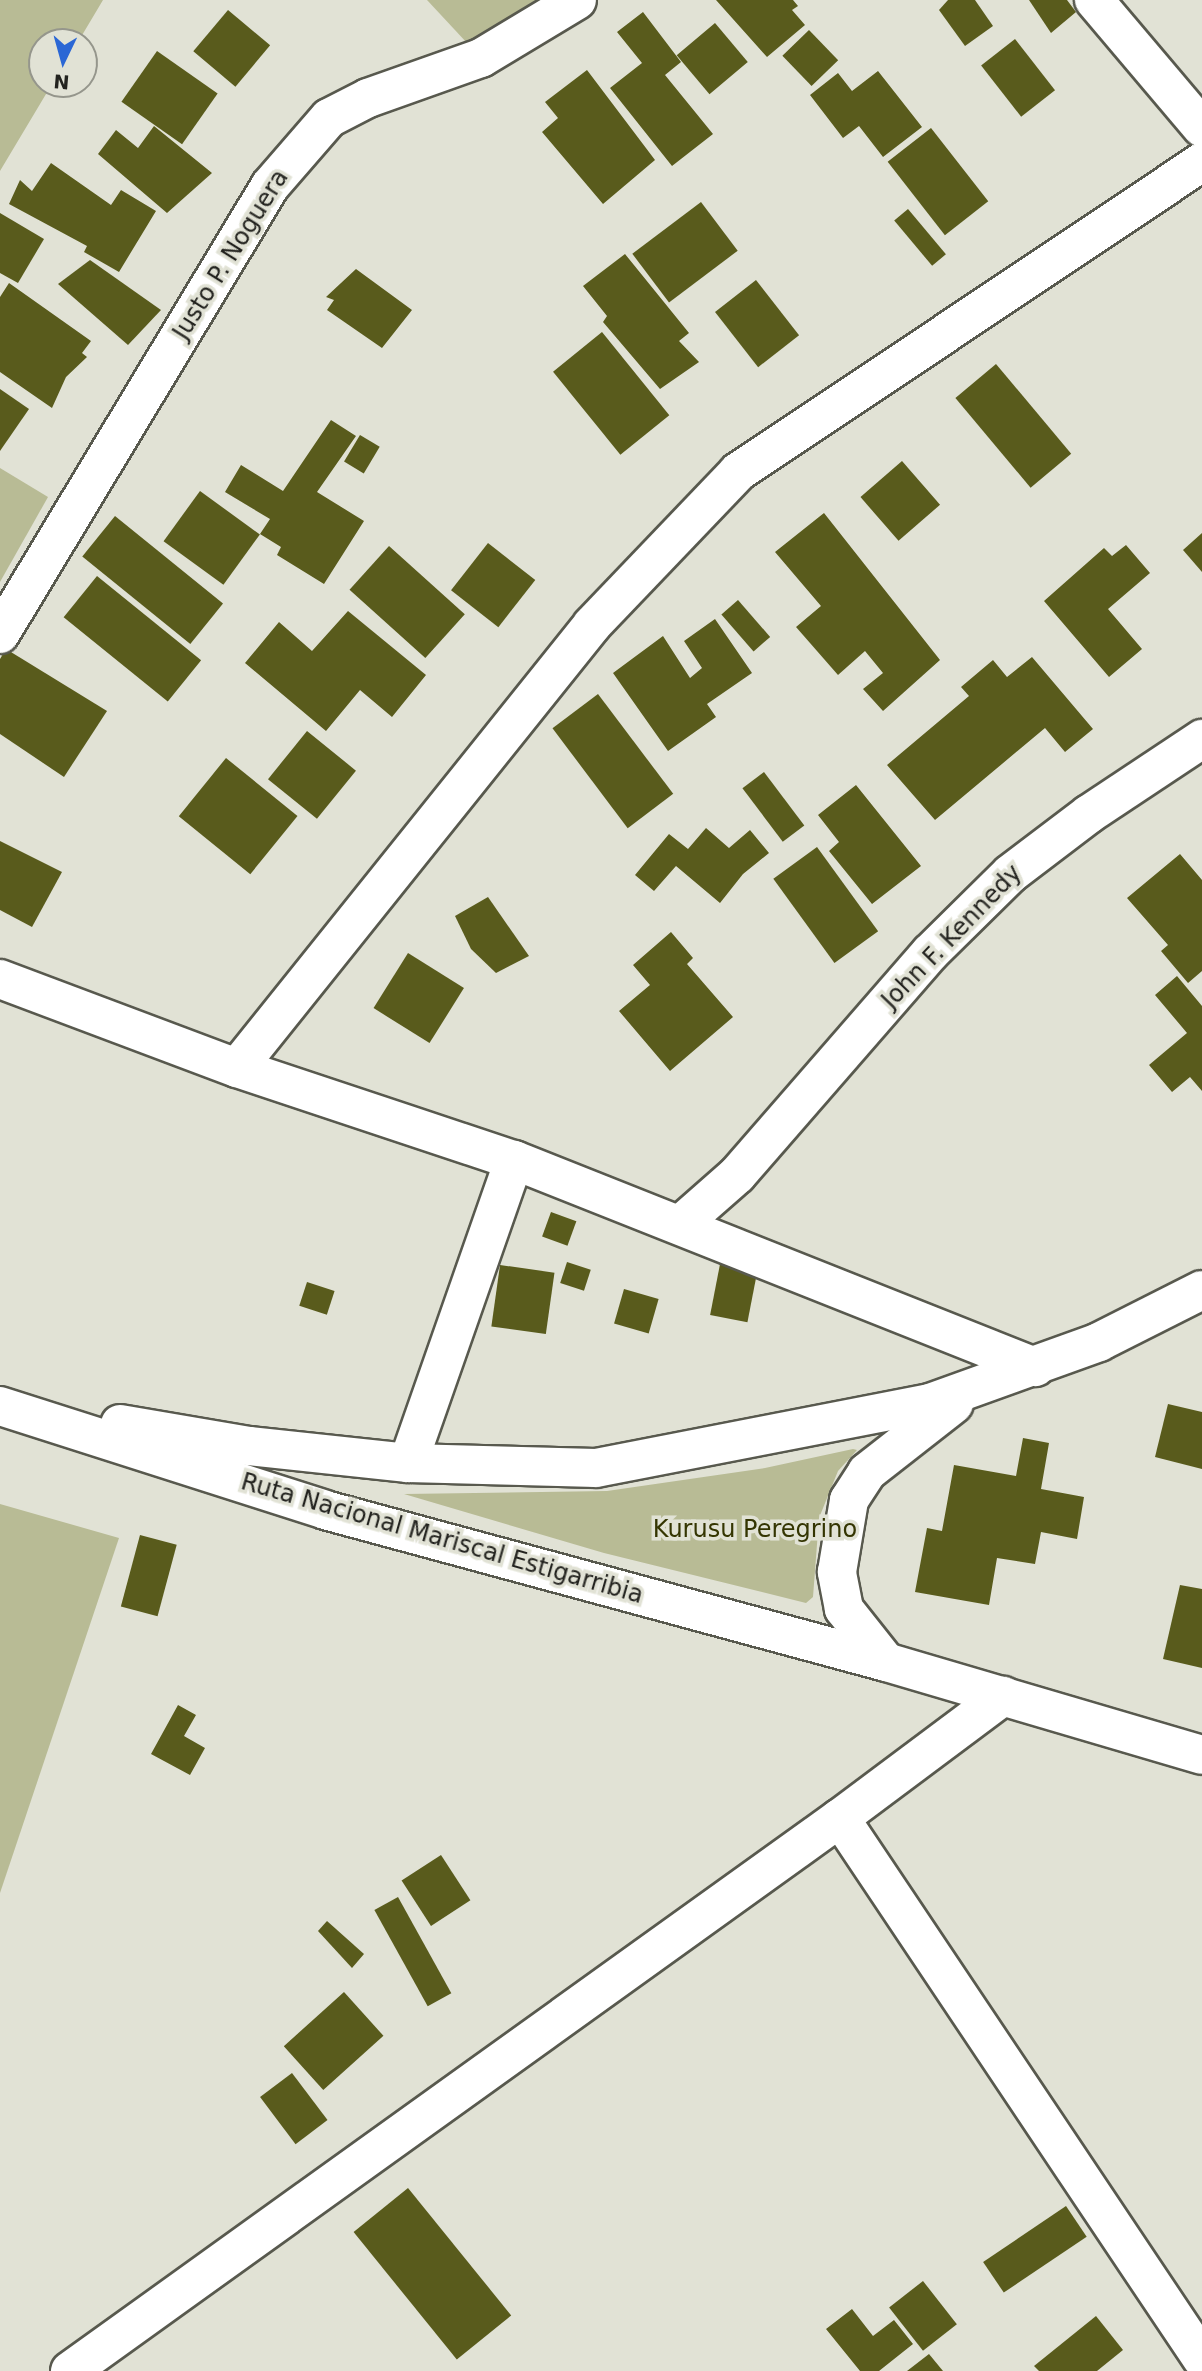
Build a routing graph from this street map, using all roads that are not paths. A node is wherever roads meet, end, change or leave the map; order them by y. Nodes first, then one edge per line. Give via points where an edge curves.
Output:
1 (577, 0) edge
2 (1094, 0) edge
3 (1202, 128) edge
4 (1202, 162) edge
5 (0, 634) edge
6 (1202, 739) edge
7 (0, 979) edge
8 (237, 1068) junction
9 (514, 1160) junction
10 (680, 1225) junction
11 (1202, 1290) edge
12 (1035, 1367) junction
13 (976, 1389) junction
14 (0, 1406) edge
15 (408, 1463) junction
16 (886, 1662) junction
17 (1003, 1696) junction
18 (1202, 1755) edge
19 (841, 1818) junction
20 (1202, 2359) edge
21 (70, 2371) edge

1 - 5 street, Justo P. Noguera via 481,58 368,98 329,118 270,186
2 - 3 street
4 - 8 street via 738,472 592,625
6 - 10 street, John F. Kennedy via 1089,814 1010,874 930,953 737,1175
7 - 8 street
8 - 9 street
9 - 10 street
9 - 15 street
10 - 12 street
11 - 12 street, Ruta Nacional Mariscal Estigarribia via 1099,1342
12 - 13 street, Ruta Nacional Mariscal Estigarribia
13 - 15 street, Ruta Nacional Mariscal Estigarribia via 866,1417 596,1468
13 - 16 street via 875,1465 849,1500 837,1572 844,1609
14 - 15 street, Ruta Nacional Mariscal Estigarribia via 250,1446
14 - 16 street, Ruta Nacional Mariscal Estigarribia via 325,1510
16 - 17 street, Ruta Nacional Mariscal Estigarribia
17 - 18 street, Ruta Nacional Mariscal Estigarribia
17 - 19 street
19 - 20 street
19 - 21 street

